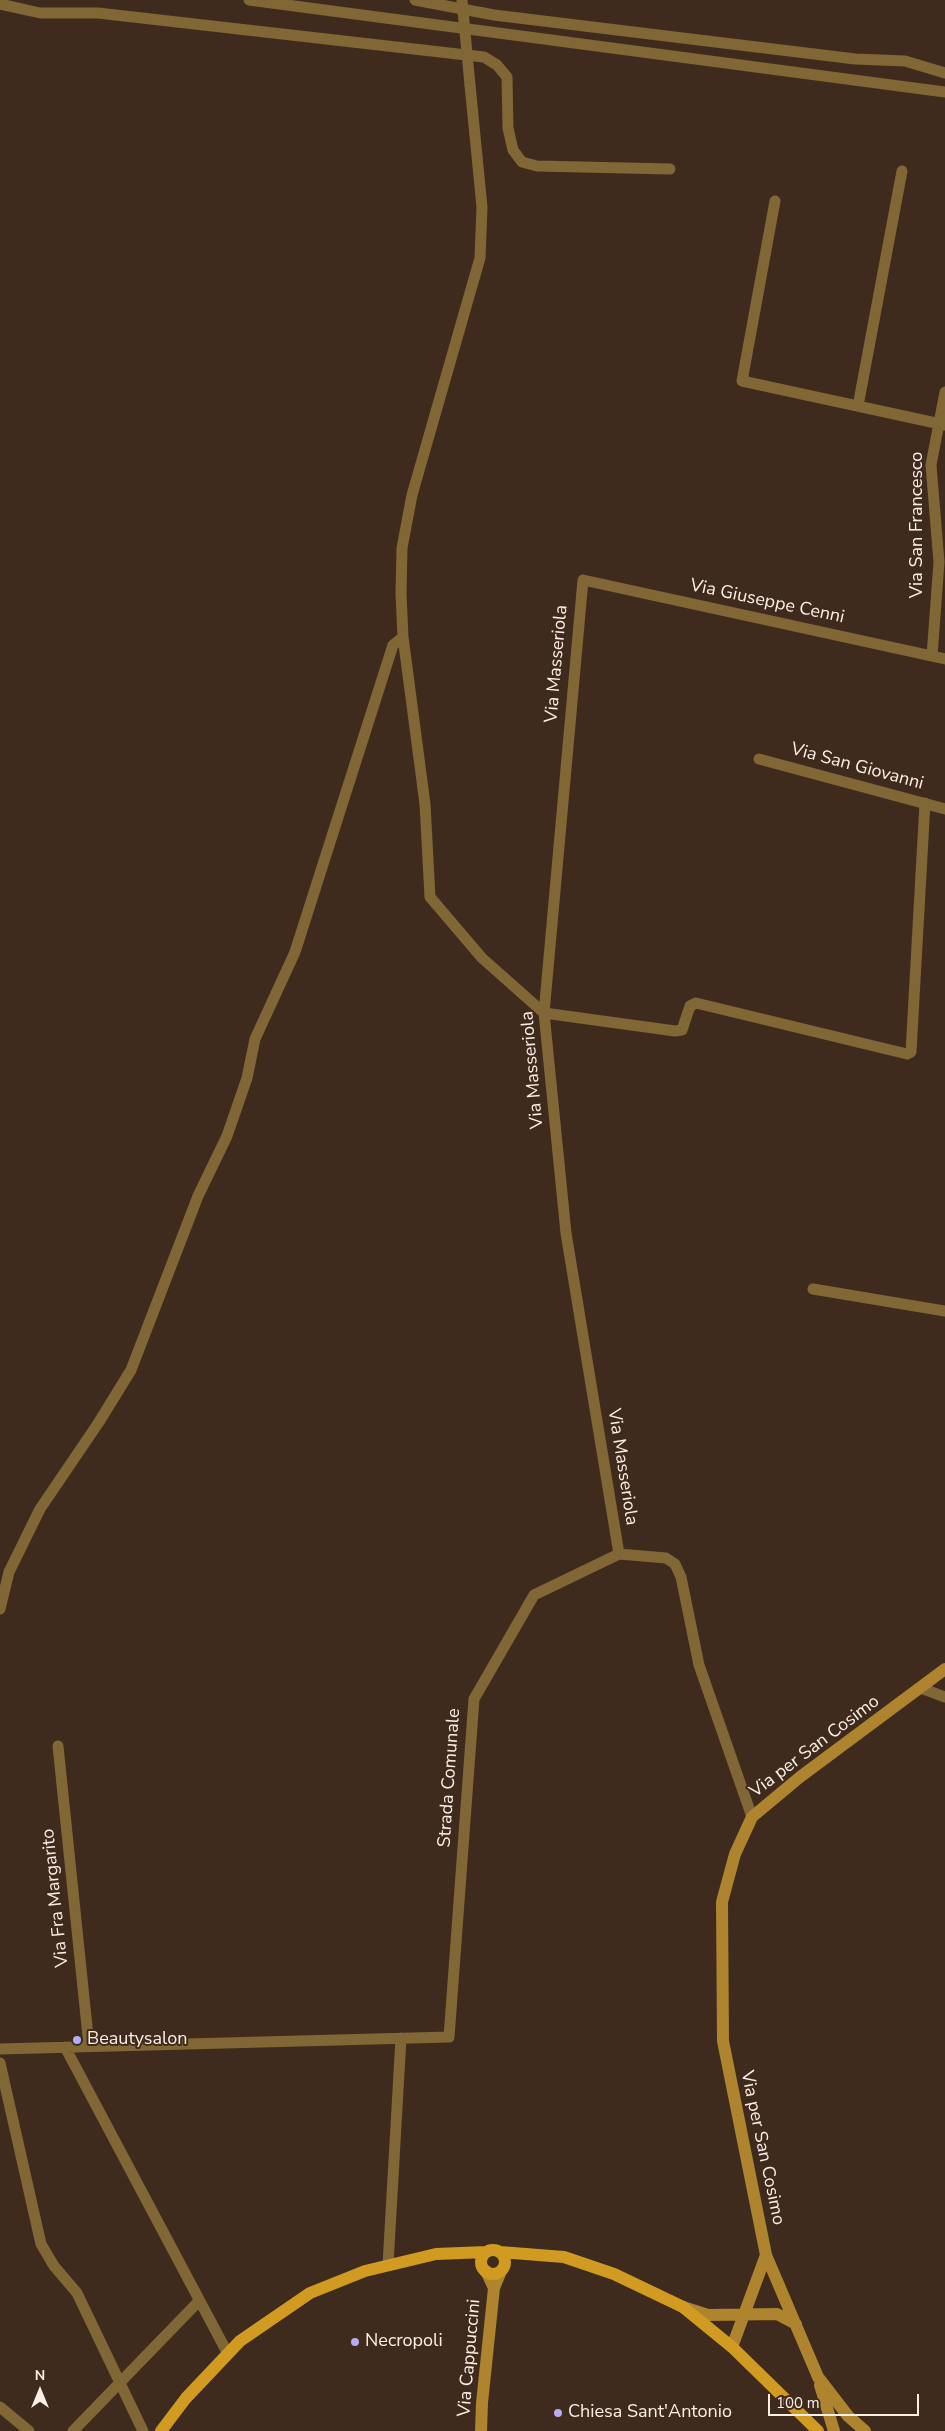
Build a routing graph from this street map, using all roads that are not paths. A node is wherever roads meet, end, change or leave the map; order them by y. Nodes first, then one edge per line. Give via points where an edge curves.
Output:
1 (249, 0) edge
2 (415, 0) edge
3 (462, 0) edge
4 (0, 4) edge
5 (945, 73) edge
6 (945, 92) edge
7 (670, 169) dead end
8 (902, 171) dead end
9 (775, 201) dead end
10 (945, 392) edge
11 (858, 406) junction
12 (942, 424) edge
13 (583, 580) joint
14 (403, 637) junction
15 (932, 656) junction
16 (945, 659) edge
17 (759, 759) dead end
18 (925, 804) junction
19 (945, 809) edge
20 (544, 1013) junction
21 (813, 1289) dead end
22 (945, 1311) edge
23 (619, 1554) junction
24 (0, 1608) edge
25 (945, 1669) edge
26 (921, 1688) junction
27 (945, 1697) edge
28 (58, 1746) dead end
29 (752, 1817) junction
30 (401, 2038) junction
31 (65, 2046) junction
32 (90, 2046) junction
33 (0, 2049) edge
34 (0, 2063) edge
35 (500, 2252) junction
36 (533, 2253) junction
37 (766, 2255) junction
38 (484, 2262) junction
39 (388, 2265) junction
40 (503, 2268) junction
41 (494, 2288) junction
42 (198, 2302) junction
43 (683, 2307) junction
44 (746, 2315) junction
45 (796, 2324) junction
46 (732, 2347) junction
47 (228, 2354) junction
48 (818, 2376) junction
49 (119, 2384) junction
50 (0, 2407) edge
51 (29, 2431) edge
52 (73, 2431) edge
53 (143, 2431) edge
54 (161, 2431) edge
55 (481, 2431) edge
56 (818, 2431) edge
57 (834, 2431) edge
58 (865, 2431) edge

1 - 6 street
2 - 5 street via 494,15 855,59 905,61
3 - 14 street, bridge via 482,206 480,258 412,495 402,548
4 - 7 street via 40,13 98,13 484,57 507,77 508,128 512,150 522,162 537,166
8 - 11 street
9 - 11 street via 742,381
10 - 12 street, Via San Francesco
11 - 12 street
12 - 15 street, Via San Francesco via 931,465 939,562
13 - 15 street, Via Giuseppe Cenni
13 - 20 street, Via Masseriola
14 - 20 street via 425,804 430,897 482,958
14 - 24 street via 393,645 295,952 255,1039 247,1078 227,1136 198,1196 131,1370 40,1509 9,1572
15 - 16 street, Via Giuseppe Cenni
17 - 18 street, Via San Giovanni
18 - 19 street, Via San Giovanni
18 - 20 street via 911,1052 906,1054 696,1003 690,1006 682,1030 675,1031
20 - 23 street, Via Masseriola via 566,1232
21 - 22 street
23 - 29 street via 666,1558 675,1564 681,1577 699,1665
23 - 30 street, Strada Comunale via 534,1595 474,1699 449,2037
25 - 26 street, Via per San Cosimo
26 - 27 street
26 - 29 street, Via per San Cosimo via 800,1777
28 - 32 street, Via Fra Margarito
29 - 37 street, Via per San Cosimo via 735,1854 722,1902 723,2041
30 - 32 street
30 - 39 street
31 - 32 street
31 - 33 street
31 - 42 street
34 - 49 street via 42,2244 54,2266 77,2294
35 - 36 main road
35 - 38 main road via 493,2250
35 - 40 main road via 504,2257
36 - 40 main road
36 - 43 main road via 564,2257 614,2274
37 - 44 street
37 - 45 street, Via per San Cosimo
38 - 39 main road via 453,2253
38 - 40 main road via 494,2274
38 - 41 street, Via Cappuccini
39 - 47 main road via 365,2270 310,2293 240,2341
40 - 41 street, Via Cappuccini
41 - 55 street, Via Cappuccini
42 - 47 street
42 - 49 street
43 - 44 street via 708,2315
43 - 46 main road
44 - 45 street via 777,2314
44 - 46 street
45 - 48 street, Via per San Cosimo
46 - 56 main road
47 - 54 main road via 186,2398
48 - 57 street
48 - 58 street via 848,2416
49 - 52 street
49 - 53 street
50 - 51 street

